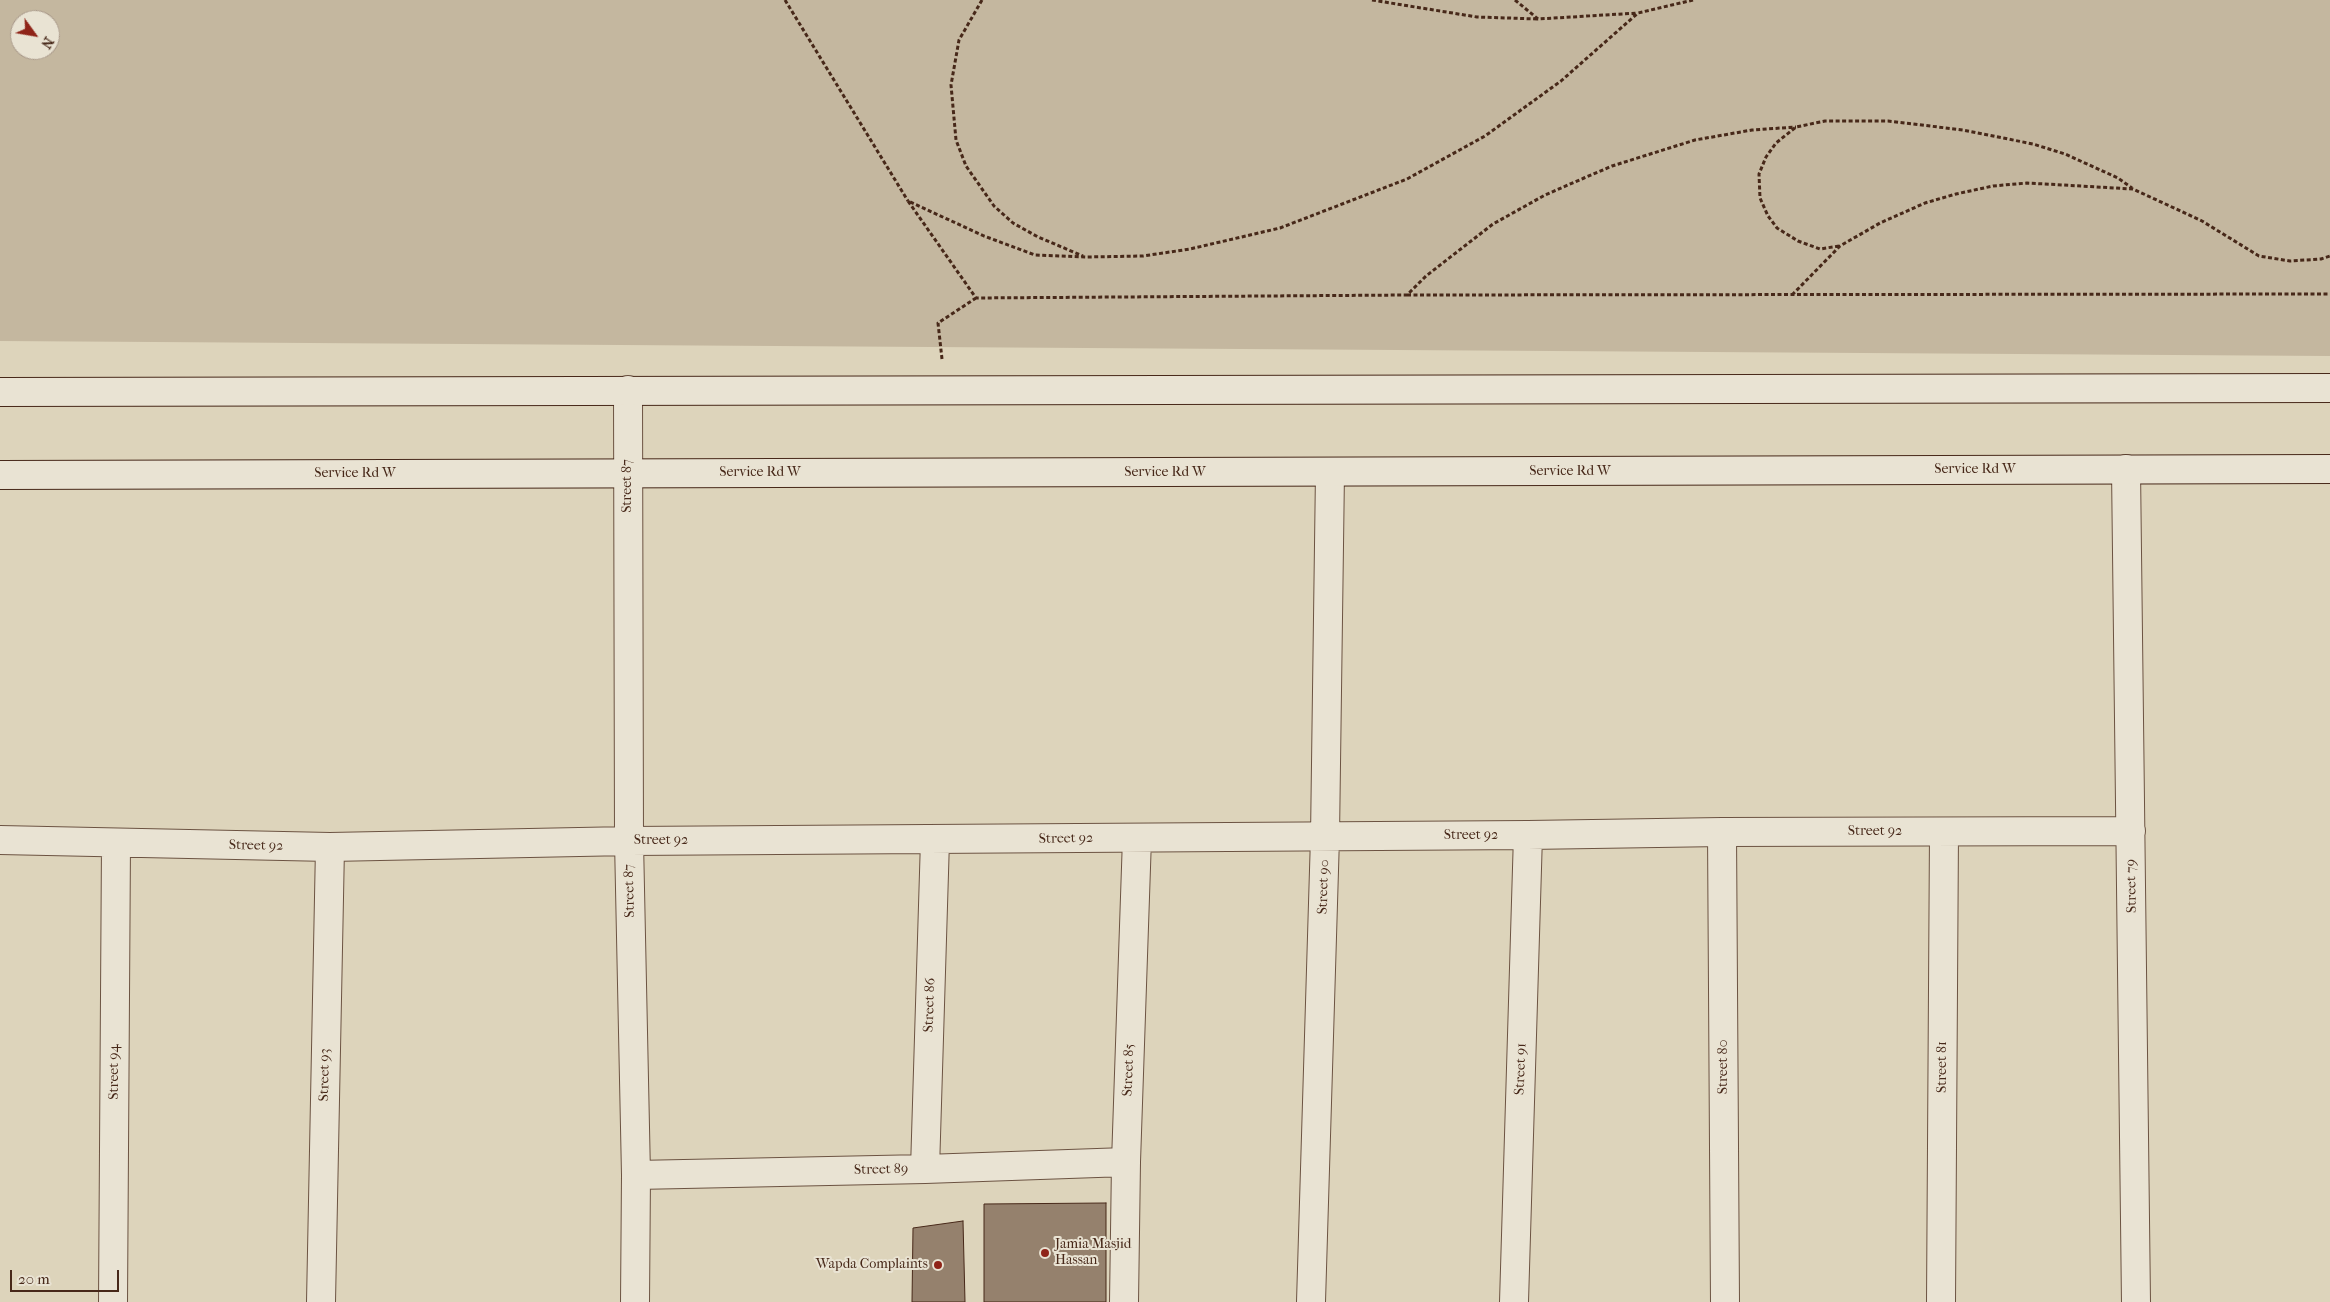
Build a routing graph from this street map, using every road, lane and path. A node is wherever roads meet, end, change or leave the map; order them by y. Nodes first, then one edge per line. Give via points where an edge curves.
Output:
1 (785, 0) edge
2 (982, 0) edge
3 (1372, 0) edge
4 (1516, 0) edge
5 (1692, 0) edge
6 (1638, 13) junction
7 (1538, 18) junction
8 (1796, 127) junction
9 (2133, 189) junction
10 (908, 201) junction
11 (1840, 246) junction
12 (2330, 256) edge
13 (1086, 257) junction
14 (2330, 294) edge
15 (1407, 295) junction
16 (1791, 295) junction
17 (976, 298) junction
18 (2330, 388) edge
19 (946, 389) junction
20 (628, 390) junction
21 (0, 392) edge
22 (2126, 469) junction
23 (2330, 469) edge
24 (1330, 472) junction
25 (628, 473) junction
26 (0, 475) edge
27 (2131, 831) junction
28 (1722, 832) junction
29 (1944, 832) junction
30 (1528, 835) junction
31 (1325, 837) junction
32 (1137, 838) junction
33 (0, 840) edge
34 (935, 840) junction
35 (629, 841) junction
36 (116, 843) junction
37 (330, 847) junction
38 (1126, 1162) junction
39 (925, 1169) junction
40 (636, 1175) junction
41 (113, 1302) edge
42 (321, 1302) edge
43 (635, 1302) edge
44 (1124, 1302) edge
45 (1311, 1302) edge
46 (1514, 1302) edge
47 (1726, 1302) edge
48 (1941, 1302) edge
49 (2136, 1302) edge

1 - 10 path
2 - 13 path via 960,40 950,85 956,140 966,166 994,206 1013,223 1038,238
3 - 7 path via 1477,17
4 - 7 path
5 - 6 path
6 - 7 path
6 - 13 path via 1535,101 1485,136 1407,179 1280,228 1190,249 1143,256
8 - 9 path via 1825,121 1888,121 1963,130 2065,154 2118,178
8 - 11 path via 1776,143 1766,157 1759,174 1760,198 1777,228 1798,241 1820,248
8 - 15 path via 1752,130 1695,140 1584,178 1493,224 1426,276
9 - 11 path via 2028,183 1993,186 1925,203
9 - 12 path via 2202,221 2259,256 2290,261
10 - 13 path via 1019,250 1035,255
10 - 17 path
11 - 16 path
14 - 16 path
15 - 16 path
15 - 17 path
17 - 19 path via 938,323
18 - 19 street
19 - 20 street
20 - 21 street
20 - 25 street, Street 87
22 - 23 street, Service Rd W
22 - 24 street, Service Rd W
22 - 27 street, Street 79
24 - 25 street, Service Rd W
24 - 31 street, Street 90
25 - 26 street, Service Rd W
25 - 35 street, Street 87
27 - 29 street, Street 92
27 - 49 street, Street 79
28 - 29 street, Street 92
28 - 30 street, Street 92
28 - 47 street, Street 80
29 - 48 street, Street 81
30 - 31 street, Street 92
30 - 46 street, Street 91
31 - 32 street, Street 92
31 - 45 street, Street 90
32 - 34 street, Street 92
32 - 38 street, Street 85
33 - 36 street, Street 92
34 - 35 street, Street 92
34 - 39 street, Street 86
35 - 37 street, Street 92
35 - 40 street, Street 87
36 - 37 street, Street 92
36 - 41 street, Street 94
37 - 42 street, Street 93
38 - 39 street, Street 89
38 - 44 street, Street 85
39 - 40 street, Street 89
40 - 43 street, Street 87

